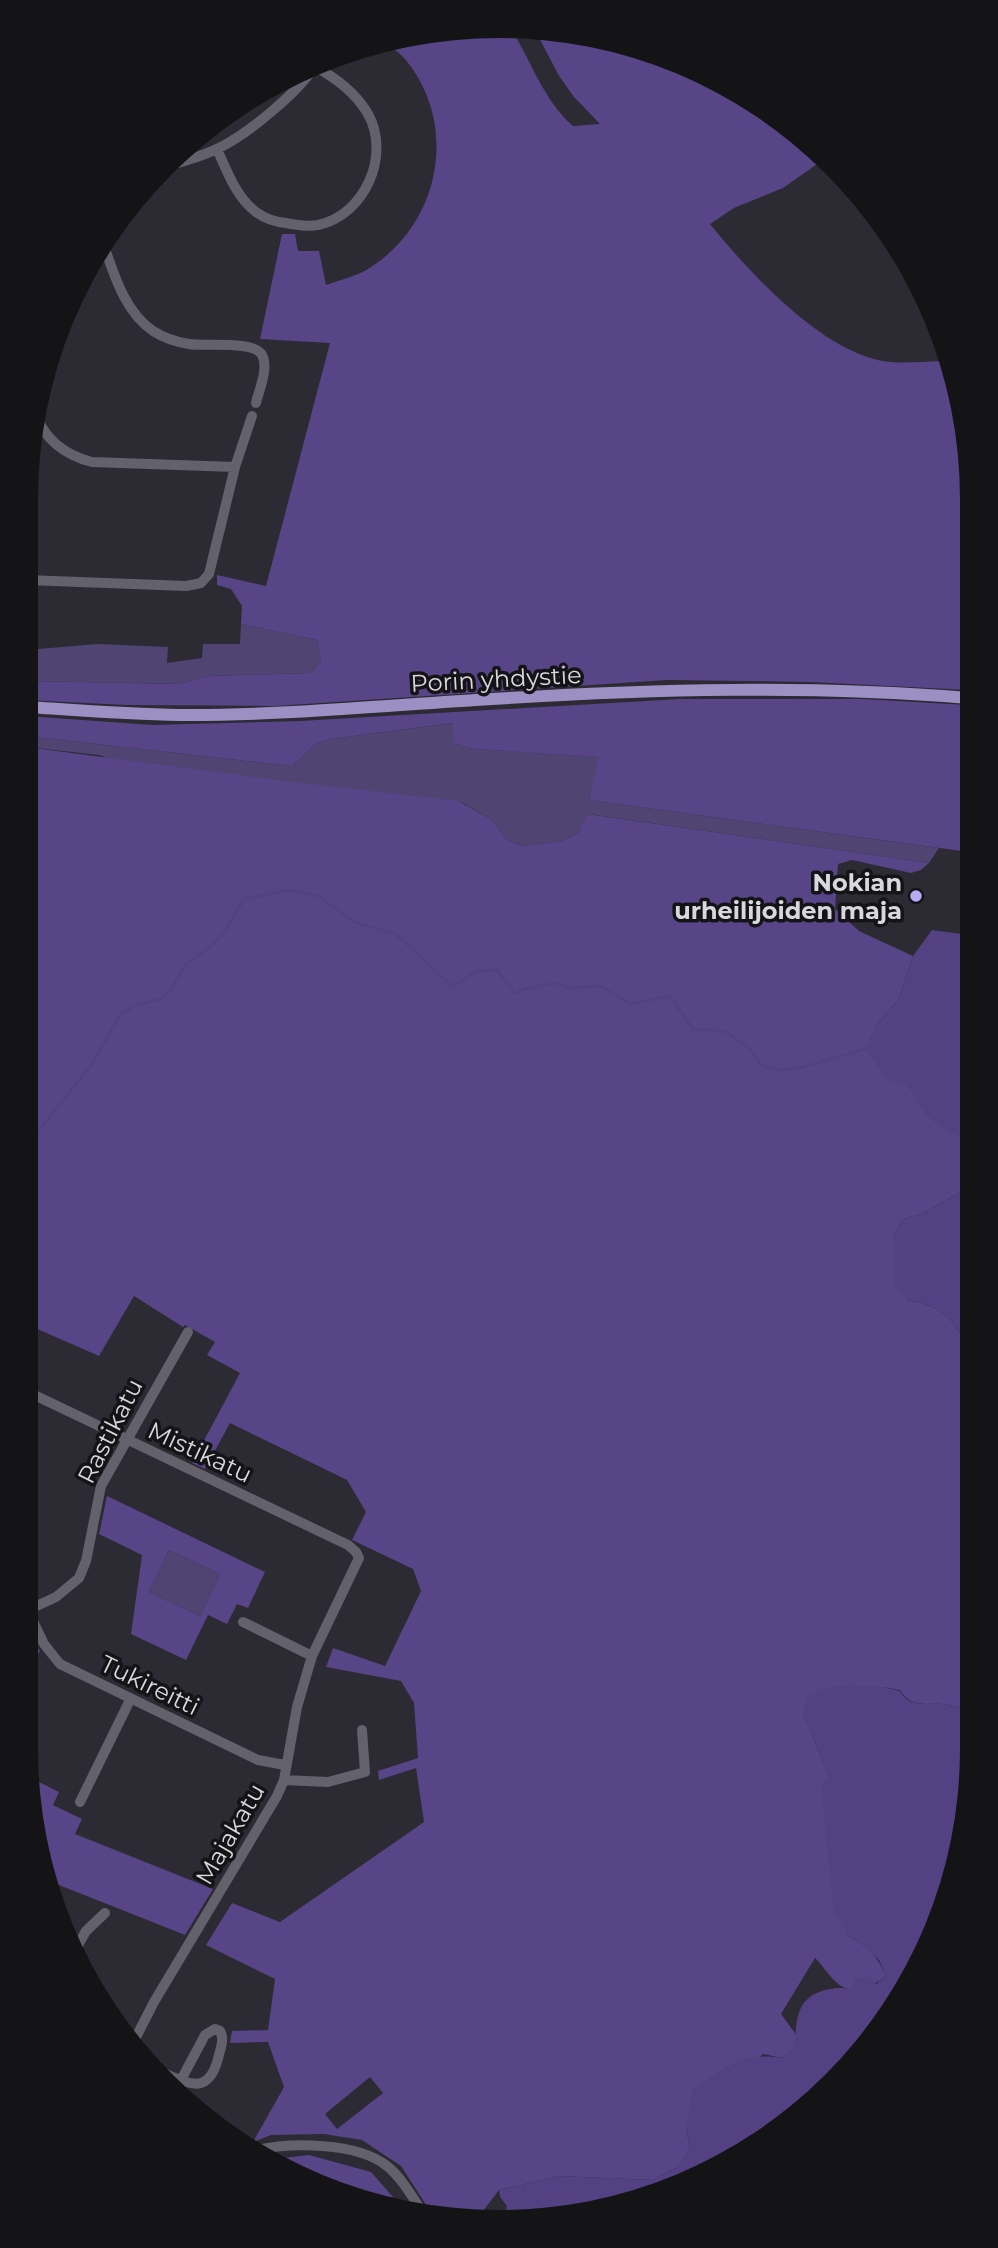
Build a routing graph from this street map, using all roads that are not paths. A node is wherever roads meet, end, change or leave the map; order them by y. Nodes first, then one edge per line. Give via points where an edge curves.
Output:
1 (325, 73) edge
2 (301, 83) edge
3 (217, 149) junction
4 (189, 159) edge
5 (108, 256) edge
6 (256, 403) dead end
7 (252, 416) dead end
8 (43, 432) edge
9 (235, 467) junction
10 (38, 580) edge
11 (960, 698) edge
12 (38, 708) edge
13 (188, 1332) dead end
14 (38, 1397) edge
15 (126, 1440) junction
16 (356, 1552) joint
17 (38, 1604) edge
18 (243, 1622) dead end
19 (38, 1631) edge
20 (312, 1656) junction
21 (130, 1700) junction
22 (362, 1730) dead end
23 (285, 1765) junction
24 (284, 1780) junction
25 (80, 1802) dead end
26 (105, 1913) dead end
27 (81, 1940) edge
28 (138, 2034) edge
29 (177, 2078) edge
30 (181, 2080) junction
31 (273, 2150) edge
32 (416, 2202) edge

1 - 3 street via 354,96 368,115 377,140 375,167 355,204 318,225 277,222 257,214 241,198
2 - 3 street via 241,135
3 - 4 street
5 - 6 street via 125,297 152,330 190,344 256,349 264,363
7 - 9 street
8 - 9 street via 74,458 92,462
9 - 10 street via 209,574 201,583
11 - 12 main road, Porin yhdystie via 758,689 189,715
13 - 15 street, Rastikatu
14 - 15 street, Mistikatu
15 - 16 street, Mistikatu
15 - 17 street, Rastikatu via 101,1486 79,1578 56,1597
16 - 20 street, Majakatu via 359,1558
18 - 20 street
19 - 21 street, Tukireitti via 60,1664
20 - 23 street, Majakatu
21 - 23 street, Tukireitti via 258,1760
21 - 25 street
22 - 24 street via 365,1772 328,1782
23 - 24 street, Majakatu
24 - 28 street, Majakatu
26 - 27 street
29 - 30 street
30 - 30 street via 194,2084 209,2080 223,2040 220,2031 205,2035
31 - 32 street via 323,2147 368,2156 386,2165

